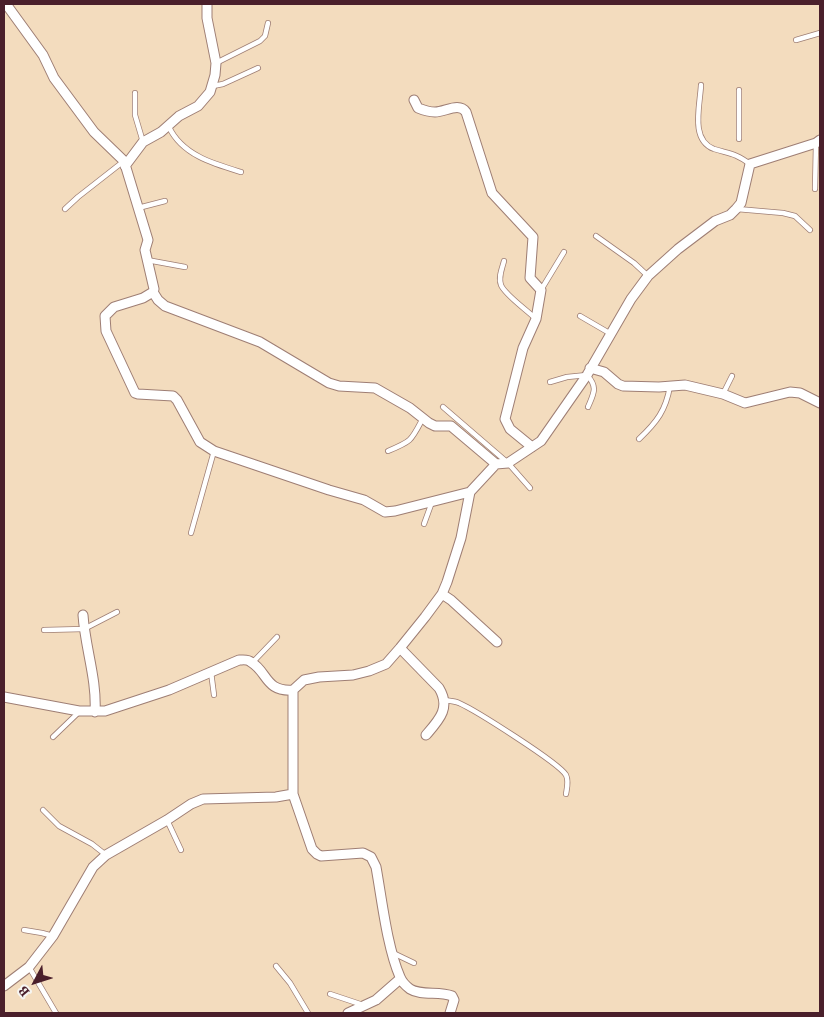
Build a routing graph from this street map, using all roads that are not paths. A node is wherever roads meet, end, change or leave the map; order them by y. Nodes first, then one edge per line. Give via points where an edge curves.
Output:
1 (6, 4) edge
2 (207, 4) edge
3 (268, 23) dead end
4 (820, 33) edge
5 (796, 40) dead end
6 (216, 62) junction
7 (258, 68) dead end
8 (701, 85) dead end
9 (213, 86) junction
10 (739, 90) dead end
11 (135, 93) dead end
12 (414, 100) dead end
13 (169, 126) junction
14 (739, 139) dead end
15 (818, 141) edge
16 (143, 142) junction
17 (739, 149) dead end
18 (738, 155) junction
19 (124, 163) junction
20 (750, 164) junction
21 (241, 172) dead end
22 (816, 189) dead end
23 (165, 201) dead end
24 (138, 208) junction
25 (65, 209) dead end
26 (736, 209) junction
27 (810, 230) dead end
28 (596, 236) dead end
29 (564, 252) dead end
30 (147, 260) junction
31 (504, 261) dead end
32 (185, 267) dead end
33 (648, 276) junction
34 (540, 290) junction
35 (154, 292) junction
36 (580, 316) dead end
37 (536, 318) junction
38 (611, 334) junction
39 (589, 371) junction
40 (732, 376) dead end
41 (550, 382) dead end
42 (670, 385) junction
43 (723, 394) junction
44 (820, 403) edge
45 (443, 407) dead end
46 (588, 407) dead end
47 (423, 418) junction
48 (639, 439) dead end
49 (532, 447) junction
50 (214, 451) junction
51 (388, 451) dead end
52 (508, 463) junction
53 (496, 464) junction
54 (530, 488) dead end
55 (470, 492) junction
56 (432, 502) junction
57 (424, 524) dead end
58 (191, 533) dead end
59 (442, 594) junction
60 (117, 612) dead end
61 (83, 615) dead end
62 (44, 630) dead end
63 (84, 630) junction
64 (277, 637) dead end
65 (498, 642) dead end
66 (400, 648) junction
67 (253, 662) junction
68 (211, 672) junction
69 (293, 690) junction
70 (214, 695) dead end
71 (4, 697) edge
72 (444, 700) junction
73 (79, 711) junction
74 (94, 712) junction
75 (426, 735) dead end
76 (53, 737) dead end
77 (293, 794) junction
78 (566, 794) dead end
79 (43, 810) dead end
80 (167, 820) junction
81 (181, 850) dead end
82 (106, 855) junction
83 (24, 930) dead end
84 (53, 936) junction
85 (392, 952) junction
86 (414, 963) dead end
87 (276, 966) dead end
88 (29, 967) junction
89 (400, 979) junction
90 (4, 986) edge
91 (330, 994) dead end
92 (364, 1006) junction
93 (56, 1013) edge
94 (308, 1013) edge
95 (348, 1013) edge
96 (450, 1013) edge

1 - 19 street via 94,132
2 - 6 street via 206,18
3 - 6 lane via 265,36 260,41
4 - 5 lane
6 - 9 street
7 - 9 lane
8 - 18 lane via 698,132 701,139 711,147
9 - 13 street via 206,99
10 - 14 lane
11 - 16 lane via 136,115
12 - 34 street via 418,108 426,111 459,107 466,112 492,194 533,237 530,278
13 - 16 street
13 - 21 lane via 192,152 209,162
15 - 20 street
15 - 22 lane
16 - 19 street
17 - 18 lane
18 - 20 lane
19 - 24 street
19 - 25 lane
20 - 26 street via 741,203
23 - 24 lane
24 - 30 street via 148,240
26 - 27 lane via 795,216
26 - 33 street via 678,249
28 - 33 lane via 634,262
29 - 34 lane
30 - 32 lane
30 - 35 street
31 - 37 lane via 500,284 508,295
33 - 38 street
34 - 37 street
35 - 47 street via 165,306 260,342 329,383 375,388
35 - 50 street via 114,307 105,316 106,331 135,392 173,396 200,442
36 - 38 lane
37 - 49 street via 523,348 505,419 510,429
38 - 39 street
39 - 41 lane
39 - 42 street via 604,372 623,386
39 - 46 lane via 595,392
39 - 49 street via 553,426
40 - 43 lane
42 - 43 street via 695,386
42 - 48 lane via 661,416
43 - 44 street via 745,403 790,392 800,393
45 - 52 lane
47 - 51 lane via 408,443
47 - 53 street via 435,426 451,426
49 - 52 street
50 - 56 street via 364,500 385,512
50 - 58 lane
52 - 53 street
52 - 54 lane
53 - 55 street
55 - 56 street
55 - 59 street via 461,538
56 - 57 lane
59 - 65 street
59 - 66 street
60 - 63 lane
61 - 63 street
62 - 63 lane
63 - 74 street via 93,680
64 - 67 lane
66 - 69 street via 386,664 369,671 304,680
66 - 72 street via 439,688
67 - 68 street via 239,660
67 - 69 street via 267,681 279,689
68 - 70 lane
68 - 74 street via 169,690
69 - 77 street
71 - 73 street
72 - 75 street via 443,714
72 - 78 lane via 459,703 548,759 568,778
73 - 74 street
73 - 76 lane
77 - 80 street via 203,799
77 - 85 street via 312,849 317,854 363,853 370,857 376,867
79 - 82 lane via 59,826
80 - 81 lane
80 - 82 street
82 - 84 street via 93,867
83 - 84 lane
84 - 88 street
85 - 86 lane
85 - 89 street
87 - 94 lane
88 - 90 street
88 - 93 lane
89 - 92 street
89 - 96 street via 414,991 452,996
91 - 92 lane
92 - 95 street

